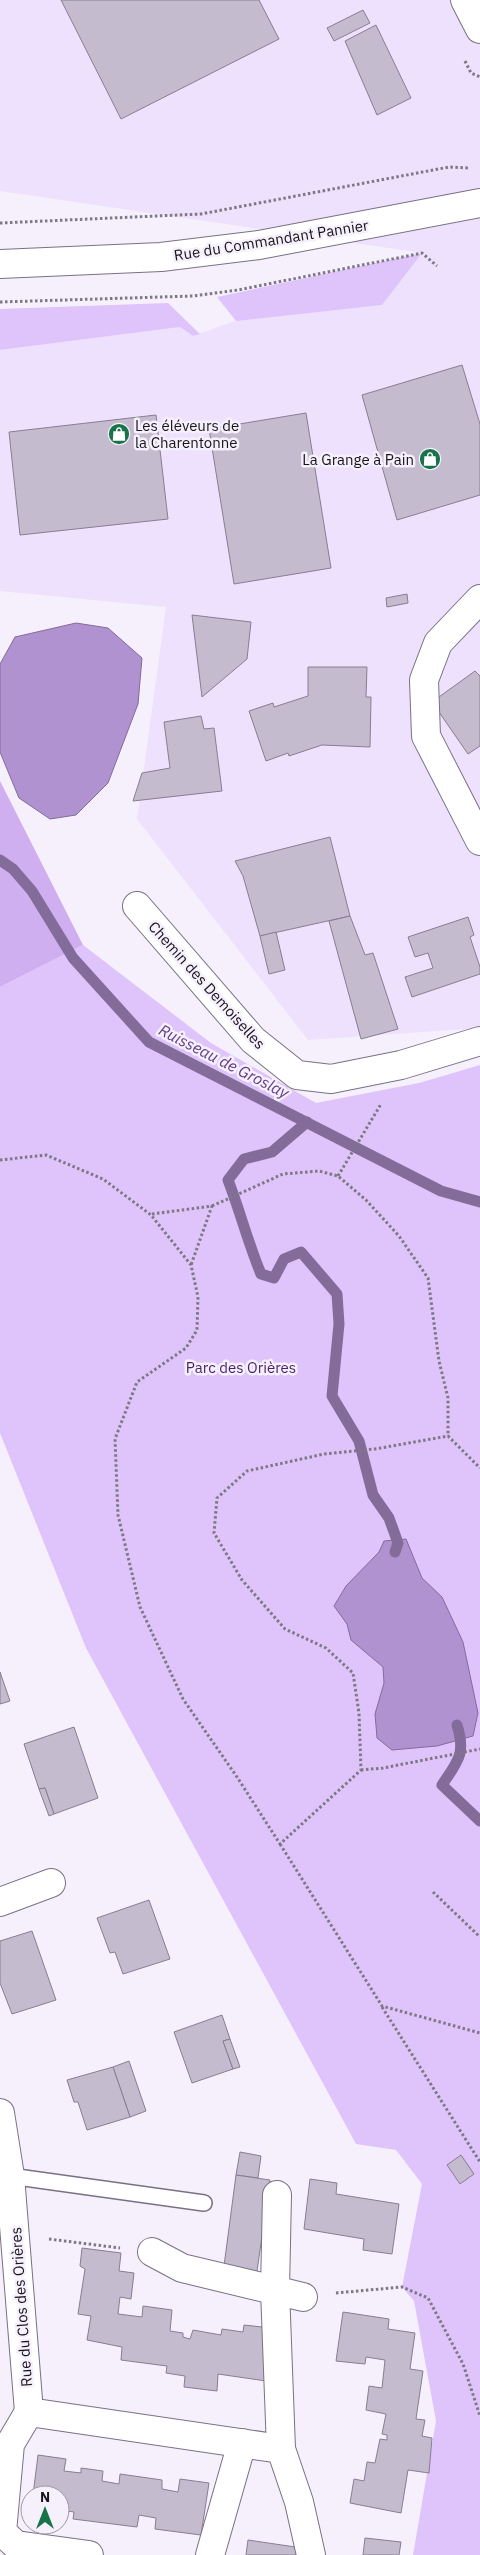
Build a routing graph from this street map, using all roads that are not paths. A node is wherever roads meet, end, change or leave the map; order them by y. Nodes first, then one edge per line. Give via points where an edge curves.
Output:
1 (465, 0) edge
2 (480, 29) edge
3 (480, 203) edge
4 (0, 264) edge
5 (480, 599) edge
6 (480, 841) edge
7 (137, 906) dead end
8 (480, 1041) edge
9 (51, 1883) dead end
10 (0, 1902) edge
11 (0, 2113) edge
12 (10, 2176) junction
13 (277, 2195) dead end
14 (204, 2203) dead end
15 (152, 2252) road end
16 (276, 2290) junction
17 (303, 2297) road end
18 (29, 2412) junction
19 (242, 2443) junction
20 (281, 2449) junction
21 (89, 2555) edge
22 (210, 2555) edge
23 (311, 2555) edge

1 - 2 street
3 - 4 street, Rue du Commandant Pannier via 250,246 161,257
5 - 6 street via 438,643 424,680 426,736
7 - 8 street, Chemin des Demoiselles via 253,1040 297,1075 331,1079 401,1065
9 - 10 street
11 - 12 street, Rue du Clos des Orières
12 - 14 lane
12 - 18 street, Rue du Clos des Orières
13 - 16 street
15 - 16 street via 182,2268
16 - 17 street
16 - 20 street
18 - 19 street
18 - 21 street via 10,2444 2,2532 16,2545
19 - 20 street
19 - 22 street
20 - 23 street via 299,2502

